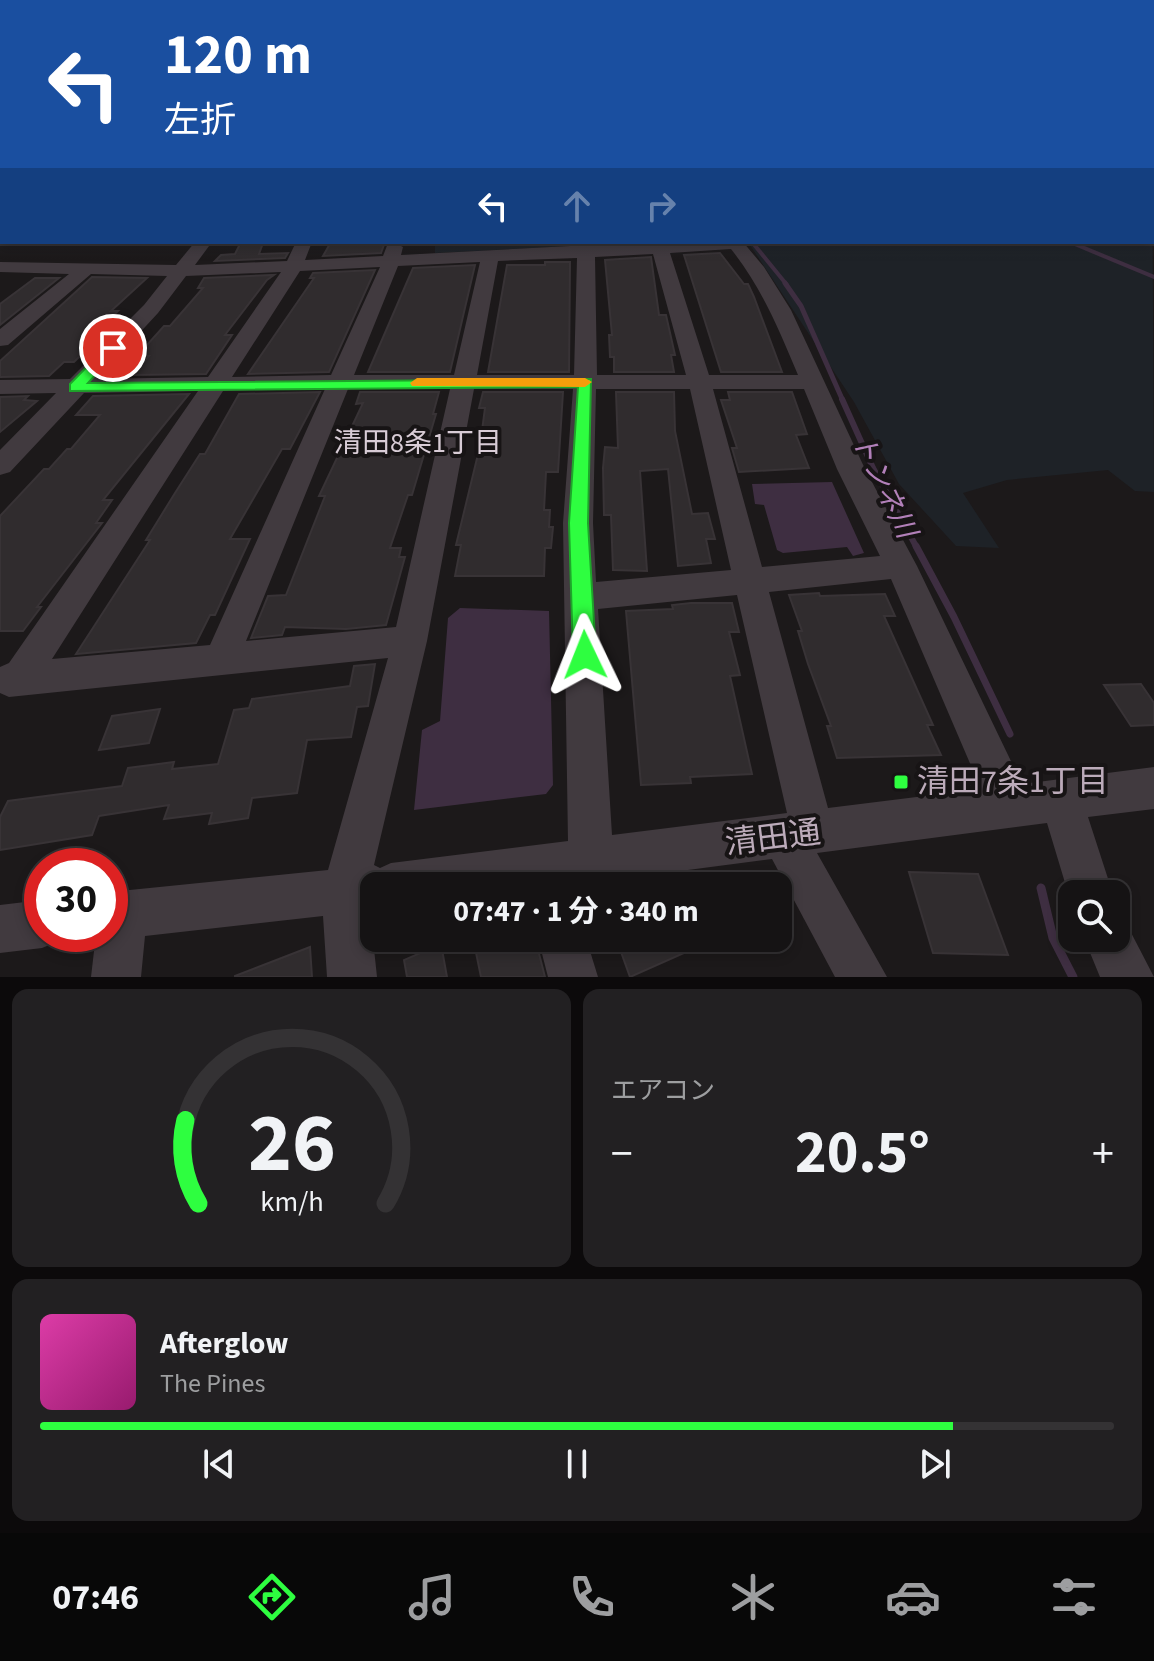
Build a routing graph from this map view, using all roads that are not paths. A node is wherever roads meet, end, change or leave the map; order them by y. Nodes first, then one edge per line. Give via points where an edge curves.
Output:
1 (203, 244) edge
2 (696, 244) edge
3 (735, 244) edge
4 (657, 245) edge
5 (393, 252) edge
6 (586, 252) junction
7 (299, 254) edge
8 (490, 255) junction
9 (0, 267) edge
10 (86, 269) junction
11 (183, 271) junction
12 (0, 340) edge
13 (340, 382) junction
14 (585, 382) junction
15 (815, 382) junction
16 (462, 383) junction
17 (700, 383) junction
18 (214, 386) junction
19 (0, 387) edge
20 (75, 387) junction
21 (0, 466) edge
22 (901, 566) junction
23 (751, 582) junction
24 (583, 597) junction
25 (410, 641) junction
26 (221, 659) junction
27 (10, 680) edge
28 (1154, 788) edge
29 (1061, 800) junction
30 (1010, 806) junction
31 (798, 835) junction
32 (591, 860) junction
33 (556, 872) edge
34 (1086, 880) edge
35 (359, 890) edge
36 (128, 914) edge
37 (24, 926) edge
38 (0, 929) edge
39 (116, 952) edge
40 (566, 952) edge
41 (1114, 952) edge
42 (116, 977) edge
43 (352, 977) edge
44 (573, 977) edge
45 (862, 977) edge
46 (1129, 977) edge

1 - 11 street
2 - 4 street
3 - 15 street via 766,284
4 - 6 street
4 - 17 street
5 - 7 street
5 - 8 street
5 - 13 street
6 - 8 street
6 - 14 street
7 - 11 street
7 - 18 street
8 - 16 street
9 - 10 street
10 - 11 street
10 - 12 street
11 - 20 street
13 - 16 street
13 - 18 street
13 - 26 street
14 - 16 street
14 - 17 street
14 - 24 street via 578,523
15 - 17 street
15 - 22 street via 851,469
16 - 25 street
17 - 23 street
18 - 20 street
18 - 27 street
19 - 20 street
20 - 21 street
22 - 23 street
22 - 30 street
23 - 24 street
23 - 31 street
24 - 32 street
25 - 26 street
25 - 35 street
26 - 27 street
28 - 29 street, 清田通
29 - 30 street, 清田通
29 - 34 street
30 - 31 street, 清田通
31 - 32 street, 清田通
31 - 45 street
32 - 33 street, 清田通
35 - 36 street
35 - 43 street
37 - 38 street
39 - 42 street
40 - 44 street
41 - 46 street

